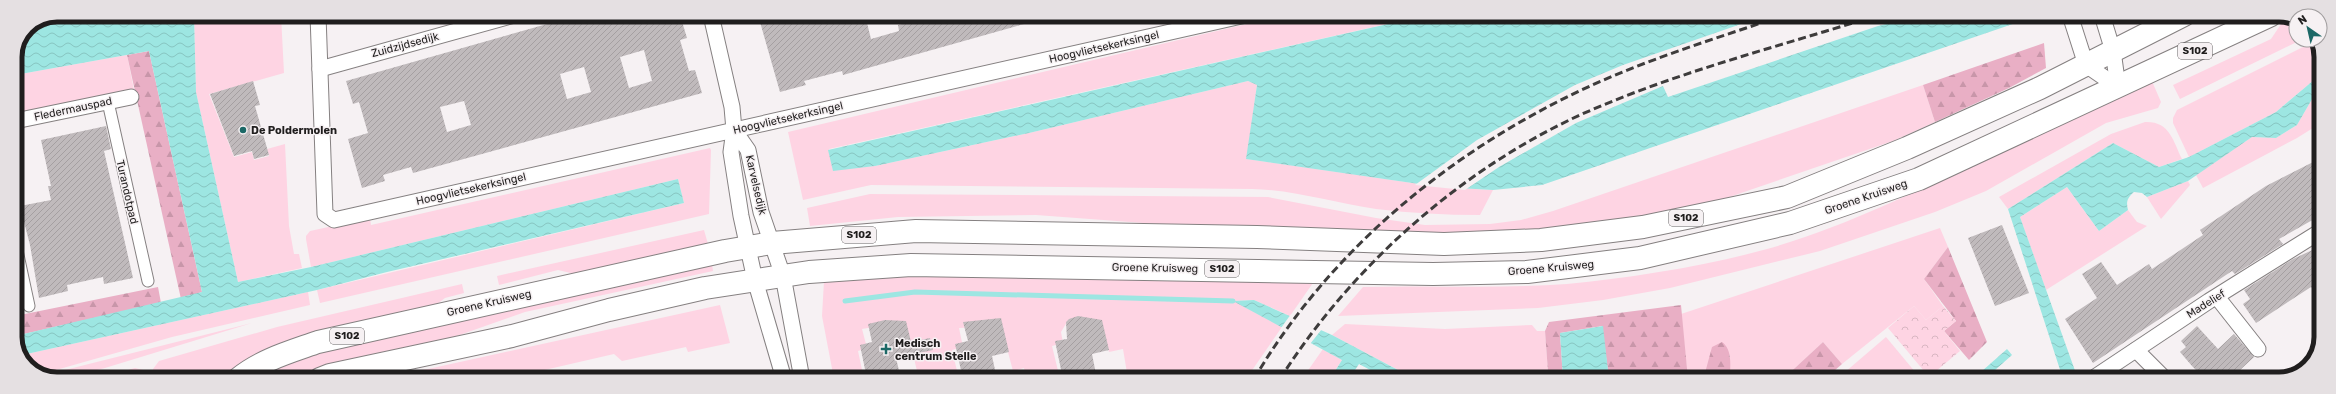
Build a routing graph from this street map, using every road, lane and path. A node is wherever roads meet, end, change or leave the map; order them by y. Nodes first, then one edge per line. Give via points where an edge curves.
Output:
1 (318, 22) edge
2 (489, 22) edge
3 (713, 22) edge
4 (1215, 22) edge
5 (2072, 22) edge
6 (2104, 22) edge
7 (2170, 22) edge
8 (2256, 22) edge
9 (2113, 51) junction
10 (2086, 65) junction
11 (320, 69) junction
12 (2118, 87) junction
13 (131, 97) dead end
14 (108, 102) junction
15 (22, 120) edge
16 (734, 130) junction
17 (2314, 235) edge
18 (772, 243) junction
19 (748, 246) junction
20 (22, 274) edge
21 (783, 276) junction
22 (755, 280) junction
23 (148, 281) dead end
24 (2217, 297) junction
25 (29, 306) dead end
26 (2258, 349) dead end
27 (2136, 350) junction
28 (248, 372) edge
29 (340, 372) edge
30 (782, 372) edge
31 (801, 372) edge
32 (2103, 372) edge
33 (2157, 372) edge

1 - 11 street
2 - 11 street, Zuidzijdsedijk
3 - 16 street, Karvelsedijk via 732,108
4 - 16 street, Hoogvlietsekerksingel
5 - 10 street
6 - 9 street
7 - 9 main road, Groene Kruisweg / S102
8 - 12 main road, Groene Kruisweg / S102
9 - 10 main road, Groene Kruisweg / S102
9 - 12 street
10 - 12 street
10 - 18 main road, Groene Kruisweg / S102 via 1907,148 1787,197 1643,227 1541,240 1444,244 1257,237 916,231
11 - 16 street, Hoogvlietsekerksingel via 325,214 334,220
12 - 21 main road, Groene Kruisweg / S102 via 1919,179 1858,201 1790,223 1640,258 1527,272 1433,274 911,264
13 - 14 street, Fledermauspad
14 - 15 street, Fledermauspad
14 - 23 street, Turandotpad
16 - 18 street, Karvelsedijk via 748,150 761,212
16 - 19 street, Karvelsedijk via 731,152
17 - 24 street, Madelief
18 - 19 main road, Groene Kruisweg / S102
18 - 21 street
19 - 22 street
19 - 28 main road, Groene Kruisweg / S102 via 318,342 283,354
20 - 25 street
21 - 22 main road, Groene Kruisweg / S102
21 - 31 street
22 - 29 main road, Groene Kruisweg / S102 via 705,288 512,336
22 - 30 street
24 - 26 street
24 - 27 street, Madelief
27 - 32 street, Madelief
27 - 33 street

